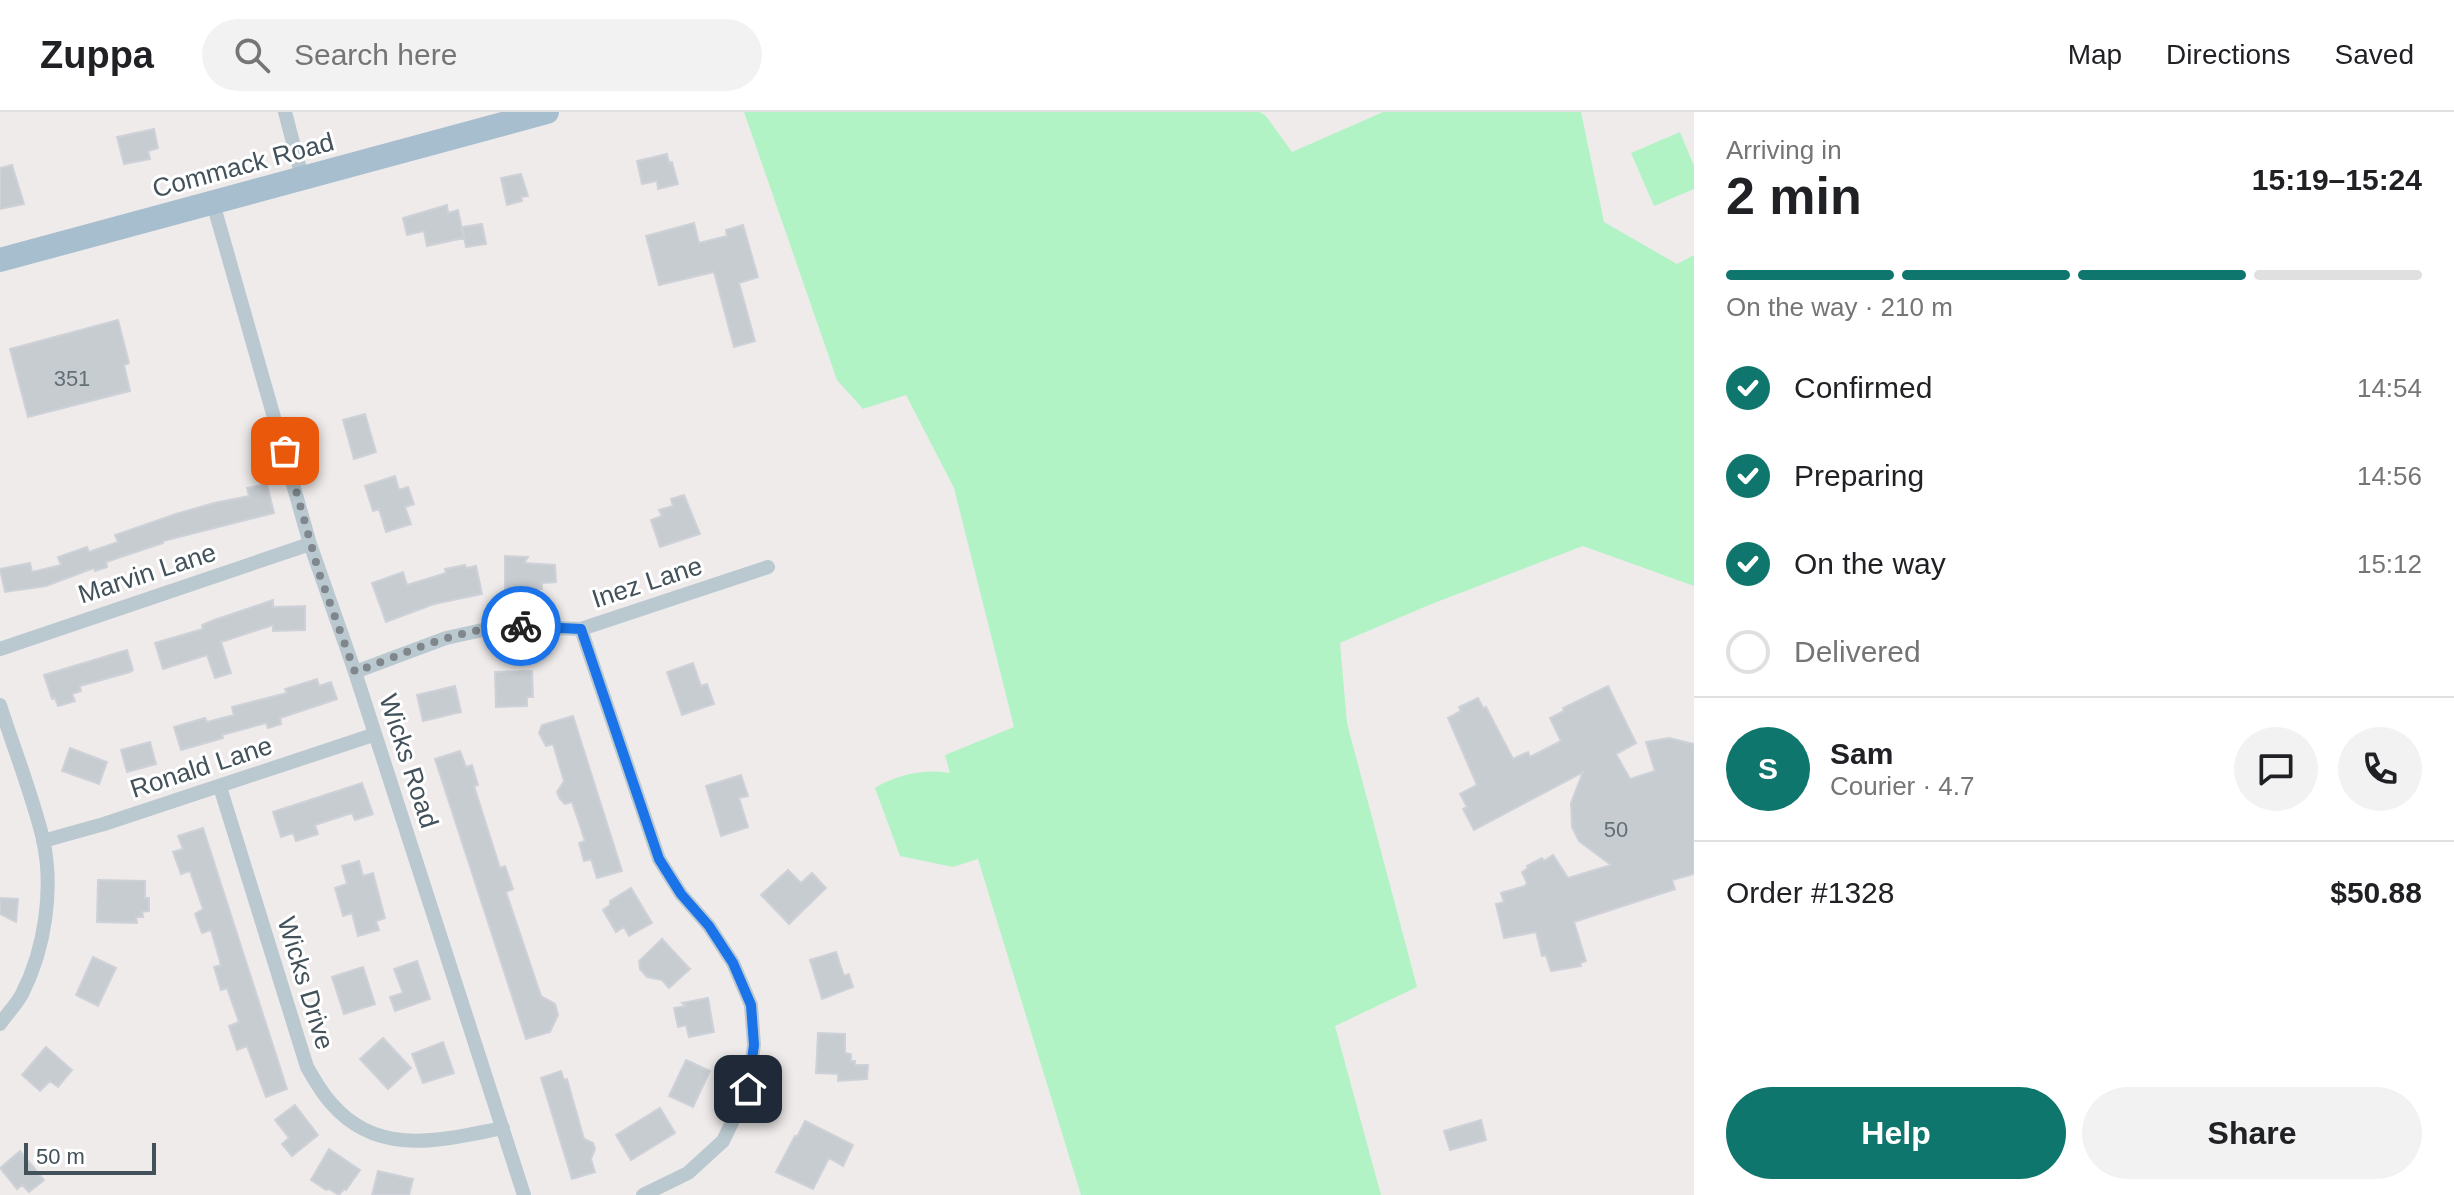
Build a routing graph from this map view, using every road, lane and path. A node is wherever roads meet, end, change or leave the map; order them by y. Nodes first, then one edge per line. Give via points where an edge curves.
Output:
1 (285, 112) edge
2 (547, 112) edge
3 (302, 177) junction
4 (213, 203) junction
5 (0, 260) edge
6 (310, 544) junction
7 (768, 567) dead end
8 (581, 629) junction
9 (0, 649) edge
10 (355, 672) junction
11 (0, 705) edge
12 (373, 735) junction
13 (220, 787) junction
14 (43, 841) junction
15 (0, 1024) edge
16 (503, 1128) junction
17 (524, 1195) edge
18 (643, 1195) edge

1 - 3 street
2 - 3 main road, Commack Road
3 - 4 main road, Commack Road
4 - 5 main road, Commack Road
4 - 6 street, Wicks Road
6 - 9 street, Marvin Lane
6 - 10 street, Wicks Road
7 - 8 street, Inez Lane
8 - 10 street, Inez Lane via 501,626 446,638
8 - 18 street via 659,859 733,963 751,1005 754,1045 748,1089 723,1141 688,1173
10 - 12 street, Wicks Road
11 - 14 street
12 - 13 street, Ronald Lane
12 - 16 street, Wicks Road
13 - 14 street, Ronald Lane
13 - 16 street, Wicks Drive via 307,1067 331,1103 357,1127 393,1140 425,1142
14 - 15 street via 46,911 38,958 21,997
16 - 17 street, Wicks Road

